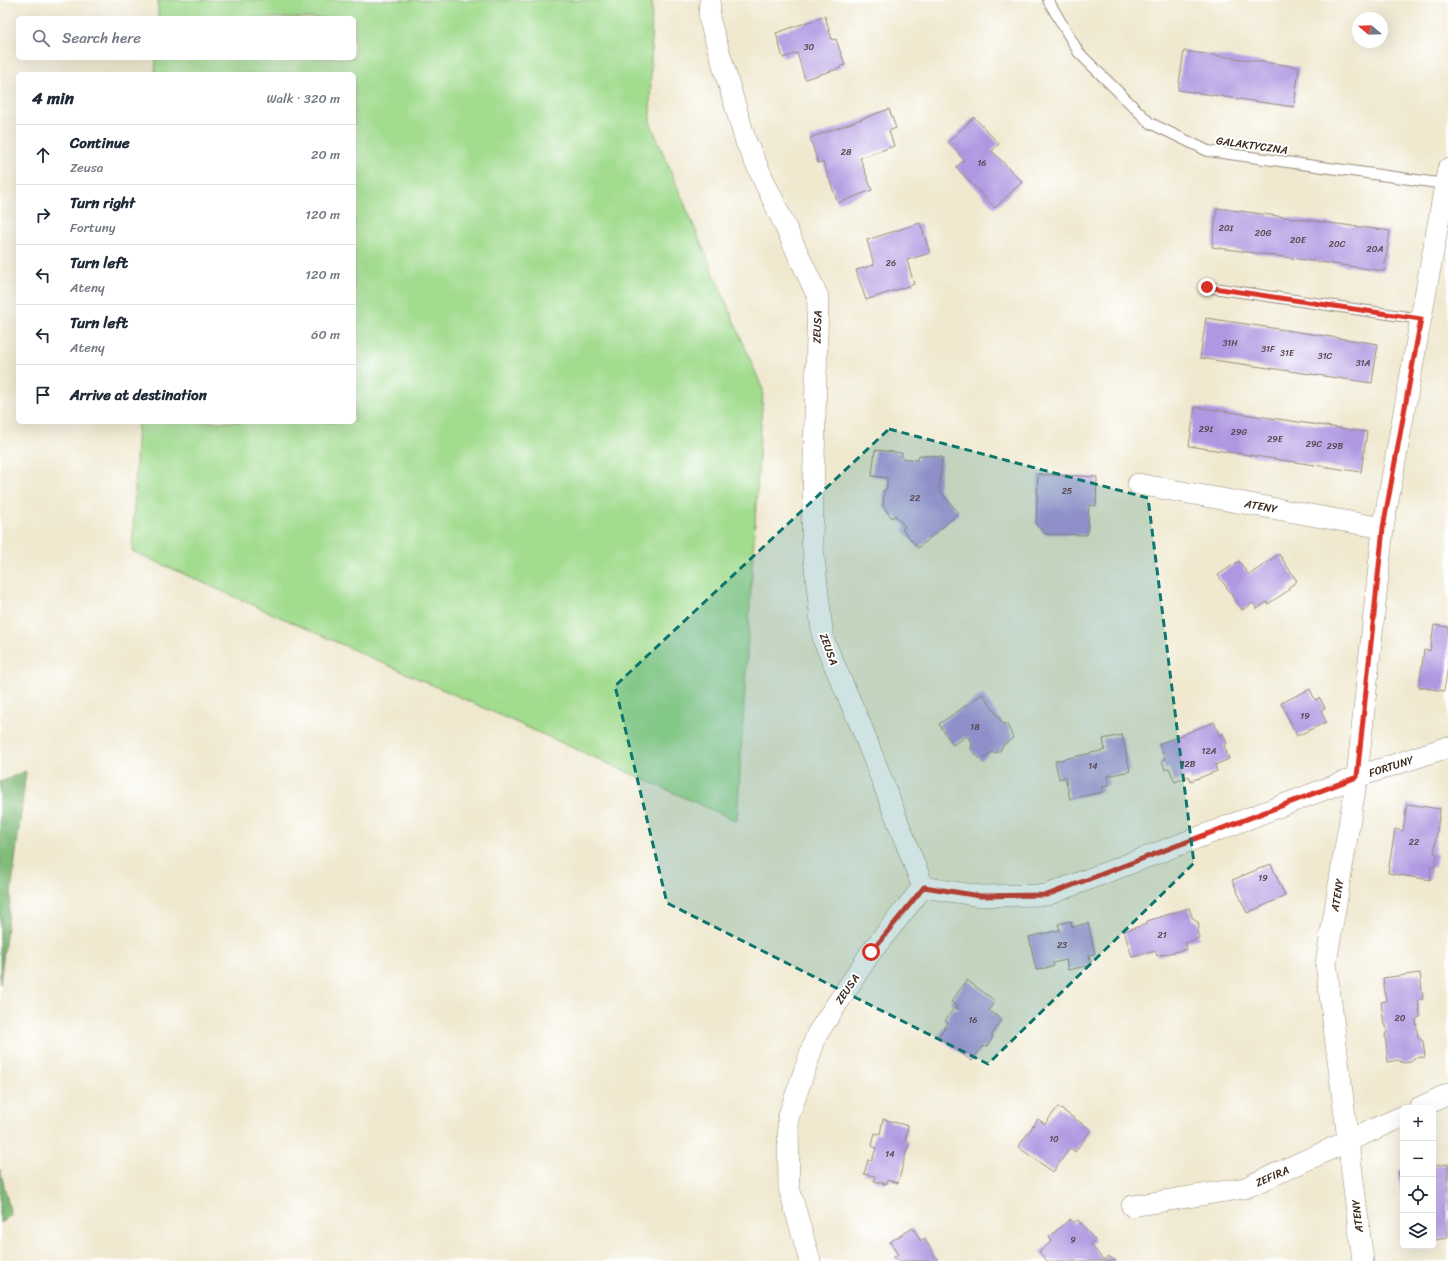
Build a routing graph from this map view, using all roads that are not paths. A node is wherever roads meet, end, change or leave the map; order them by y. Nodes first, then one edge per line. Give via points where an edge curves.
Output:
1 (710, 0) edge
2 (1048, 0) edge
3 (1447, 179) edge
4 (1207, 287) dead end
5 (1421, 319) junction
6 (1138, 484) dead end
7 (1383, 528) junction
8 (1448, 747) edge
9 (1357, 777) junction
10 (924, 887) junction
11 (1448, 1094) edge
12 (1425, 1105) edge
13 (1400, 1117) edge
14 (1348, 1141) junction
15 (1132, 1206) dead end
16 (810, 1261) edge
17 (1363, 1261) edge

1 - 10 street, ZEUSA via 709,18 746,142 818,297 812,540 823,639 861,726
2 - 3 lane, GALAKTYCZNA via 1079,53 1150,123 1208,151
3 - 5 street, ATENY
4 - 5 lane
5 - 7 street, ATENY
6 - 7 street, ATENY
7 - 9 street, ATENY
8 - 9 street, FORTUNY
9 - 10 street, FORTUNY via 1047,895 980,896
9 - 14 street, ATENY via 1326,963
10 - 16 street, ZEUSA via 871,952 817,1034 788,1118 789,1188
11 - 12 street
13 - 14 street, ZEFIRA
14 - 15 street, ZEFIRA via 1245,1188
14 - 17 street, ATENY

